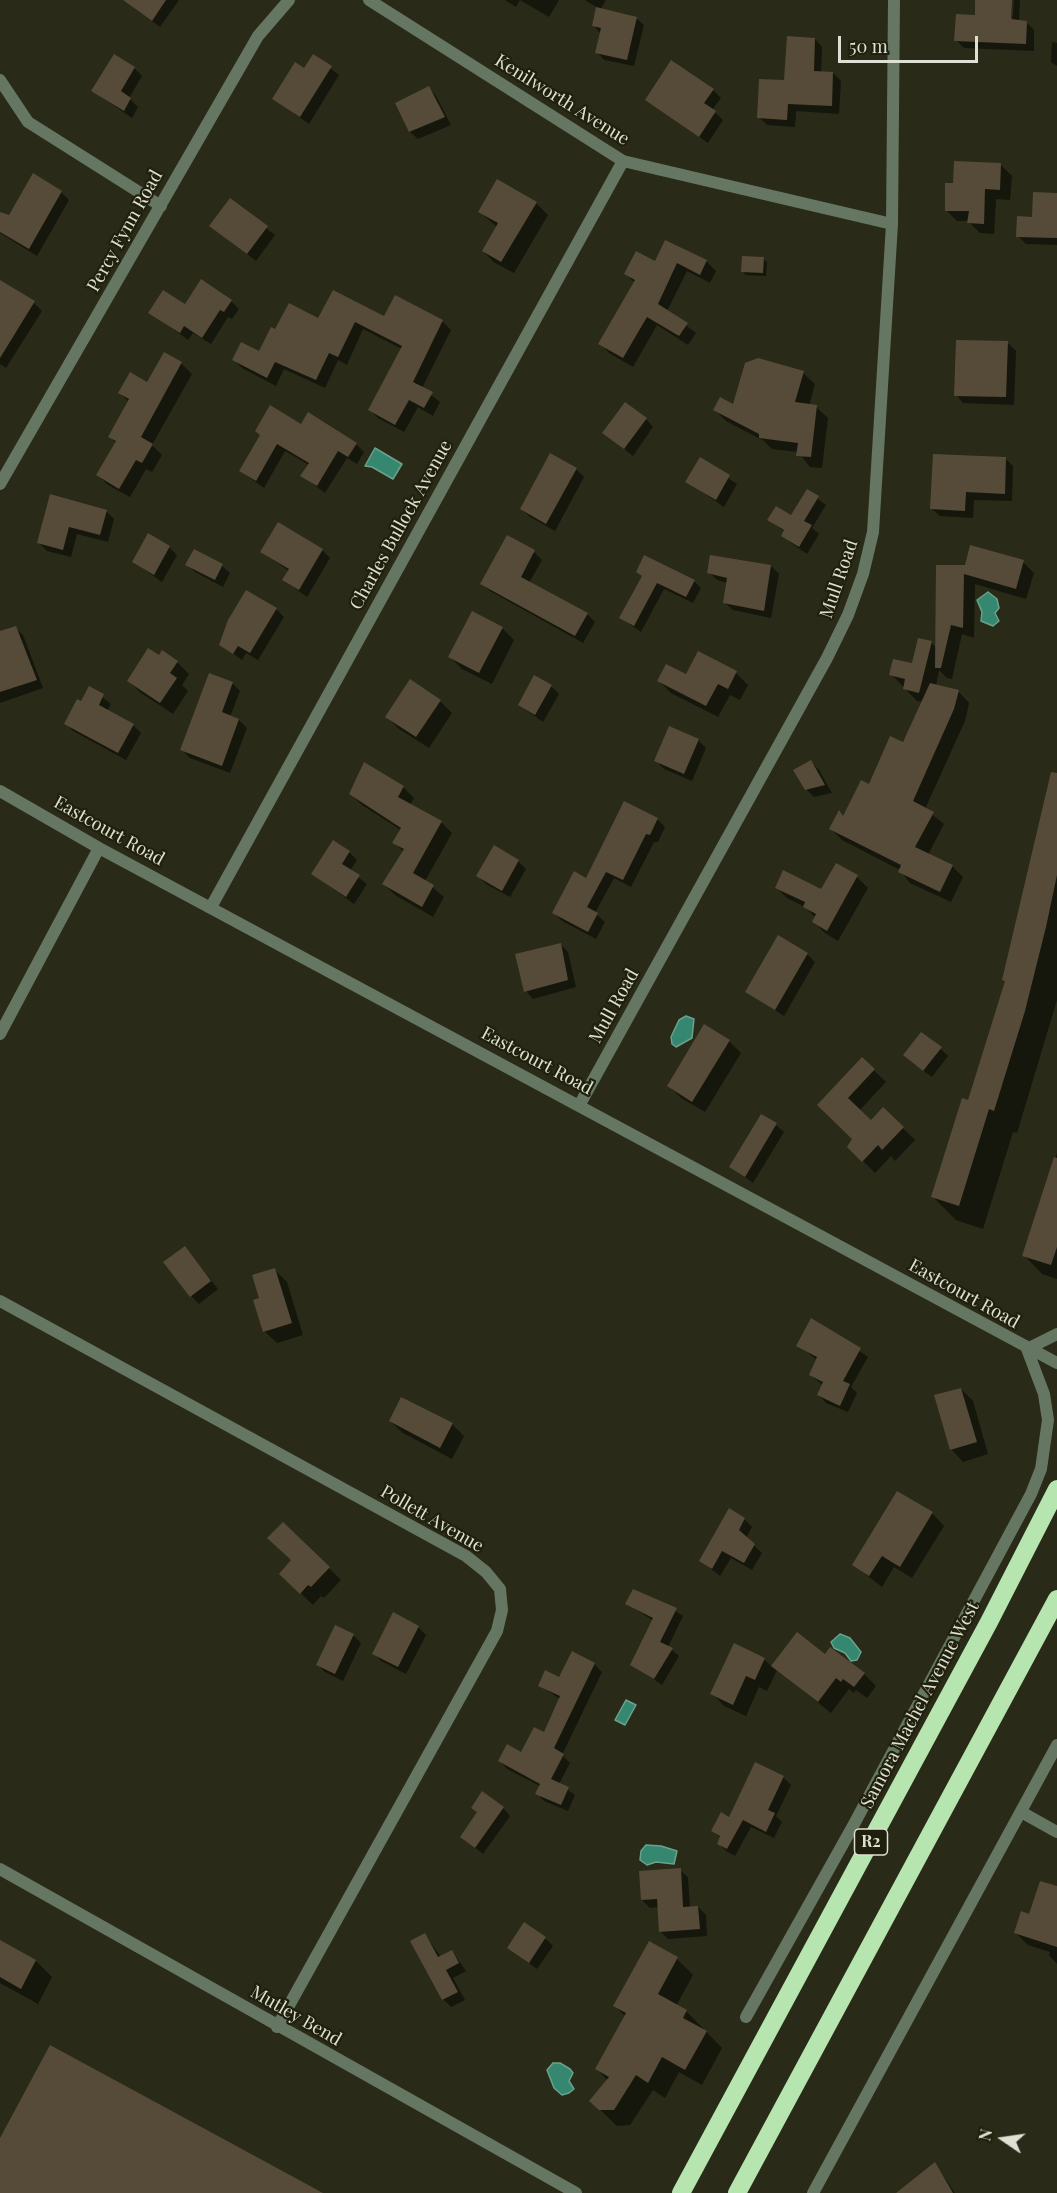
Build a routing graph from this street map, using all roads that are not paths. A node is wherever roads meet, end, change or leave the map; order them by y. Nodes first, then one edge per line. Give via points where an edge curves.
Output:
1 (289, 0) edge
2 (369, 0) edge
3 (894, 0) edge
4 (0, 80) edge
5 (623, 161) junction
6 (161, 206) junction
7 (892, 224) junction
8 (0, 484) edge
9 (0, 791) edge
10 (99, 848) junction
11 (211, 907) junction
12 (0, 1034) edge
13 (580, 1104) junction
14 (0, 1301) edge
15 (1057, 1334) edge
16 (1027, 1349) junction
17 (1057, 1363) edge
18 (1057, 1489) edge
19 (1057, 1599) edge
20 (1057, 1745) edge
21 (1023, 1813) junction
22 (1057, 1832) edge
23 (0, 1869) edge
24 (746, 2017) dead end
25 (277, 2027) junction
26 (576, 2193) edge
27 (681, 2193) edge
28 (737, 2193) edge
29 (813, 2193) edge

1 - 6 street, Percy Fynn Road via 258,36
2 - 5 street, Kenilworth Avenue
3 - 7 street, Mull Road
4 - 6 street via 28,122
5 - 7 street, Kenilworth Avenue
5 - 11 street, Charles Bullock Avenue
6 - 8 street, Percy Fynn Road
7 - 13 street, Mull Road via 873,532 864,574 827,658
9 - 10 street, Eastcourt Road
10 - 11 street, Eastcourt Road
10 - 12 street
11 - 13 street, Eastcourt Road
13 - 16 street, Eastcourt Road
14 - 25 street, Pollett Avenue via 466,1556 500,1589 502,1610 497,1631
15 - 16 street
16 - 17 street, Eastcourt Road
16 - 24 street, Samora Machel Avenue West via 1044,1394 1048,1420 1047,1445 1034,1486
18 - 27 highway, Samora Machel Avenue West / R2
19 - 28 highway
20 - 21 street
21 - 22 street
21 - 29 street
23 - 25 street, Mutley Bend
25 - 26 street, Mutley Bend

